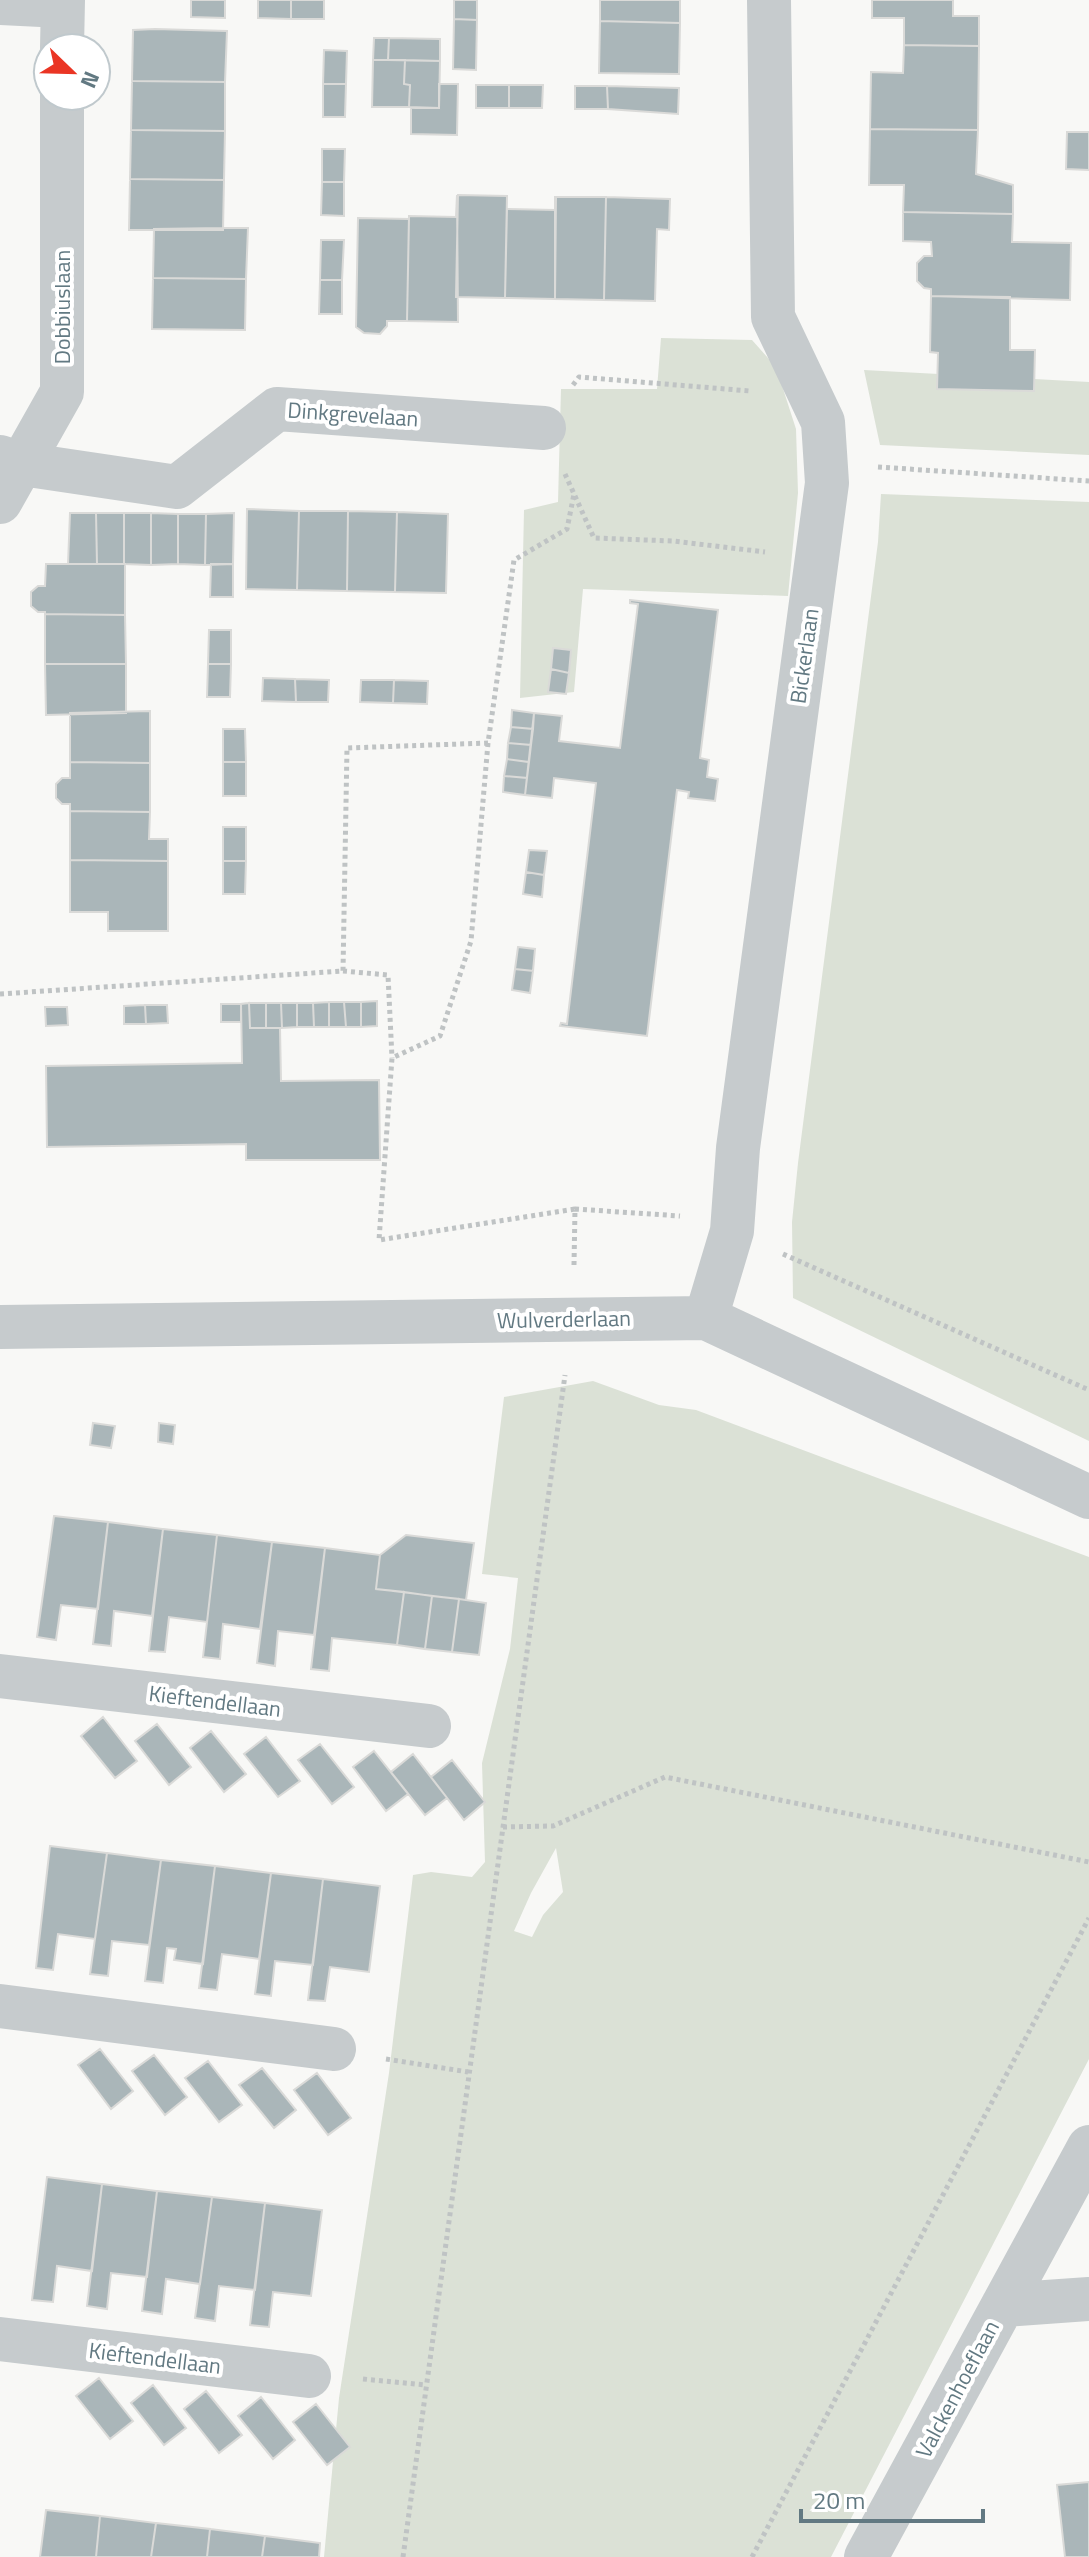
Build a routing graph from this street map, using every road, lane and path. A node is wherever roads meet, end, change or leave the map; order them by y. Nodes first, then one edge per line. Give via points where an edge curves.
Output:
1 (769, 0) edge
2 (0, 3) edge
3 (62, 18) edge
4 (62, 112) edge
5 (811, 397) junction
6 (544, 428) junction
7 (11, 461) edge
8 (826, 464) junction
9 (1089, 481) edge
10 (574, 494) junction
11 (0, 502) edge
12 (817, 558) junction
13 (488, 743) junction
14 (343, 971) junction
15 (0, 994) edge
16 (392, 1058) junction
17 (575, 1209) junction
18 (732, 1231) junction
19 (706, 1318) junction
20 (573, 1319) junction
21 (0, 1327) edge
22 (1089, 1390) edge
23 (1089, 1497) edge
24 (0, 1676) edge
25 (429, 1726) dead end
26 (503, 1827) junction
27 (1089, 1862) edge
28 (1089, 1918) edge
29 (0, 2006) edge
30 (329, 2048) joint
31 (468, 2072) junction
32 (1089, 2147) edge
33 (1089, 2299) edge
34 (1003, 2305) junction
35 (0, 2339) edge
36 (309, 2376) joint
37 (426, 2385) junction
38 (403, 2557) edge
39 (752, 2557) edge
40 (866, 2557) edge

1 - 5 street, Bickerlaan via 773,317
2 - 3 street
4 - 7 street, Dobbiuslaan via 62,392
5 - 6 path via 579,377
5 - 8 street, Bickerlaan via 823,422
6 - 7 street, Dinkgrevelaan via 277,409 177,487
6 - 10 path
7 - 11 street, Dobbiuslaan
8 - 9 path
8 - 12 street, Bickerlaan
10 - 12 path via 594,538 673,541
10 - 13 path via 567,529 514,560
12 - 18 street, Bickerlaan via 738,1148
13 - 14 path via 347,748
13 - 16 path via 471,941 440,1036
14 - 15 path
14 - 16 path via 388,975
16 - 17 path via 379,1240
17 - 18 path via 673,1214
17 - 20 path
18 - 19 street, Bickerlaan
18 - 22 path
19 - 20 street, Wulverderlaan
19 - 23 street, Wulverderlaan
20 - 21 street, Wulverderlaan
20 - 26 path
24 - 25 street, Kieftendellaan
26 - 27 path via 553,1826 665,1777
26 - 31 path
28 - 39 path
29 - 30 street
30 - 31 path
31 - 37 path
32 - 34 street, Valckenhoeflaan
33 - 34 street, Valckenhoeflaan
34 - 40 street, Valckenhoeflaan
35 - 36 street, Kieftendellaan
36 - 37 path
37 - 38 path

